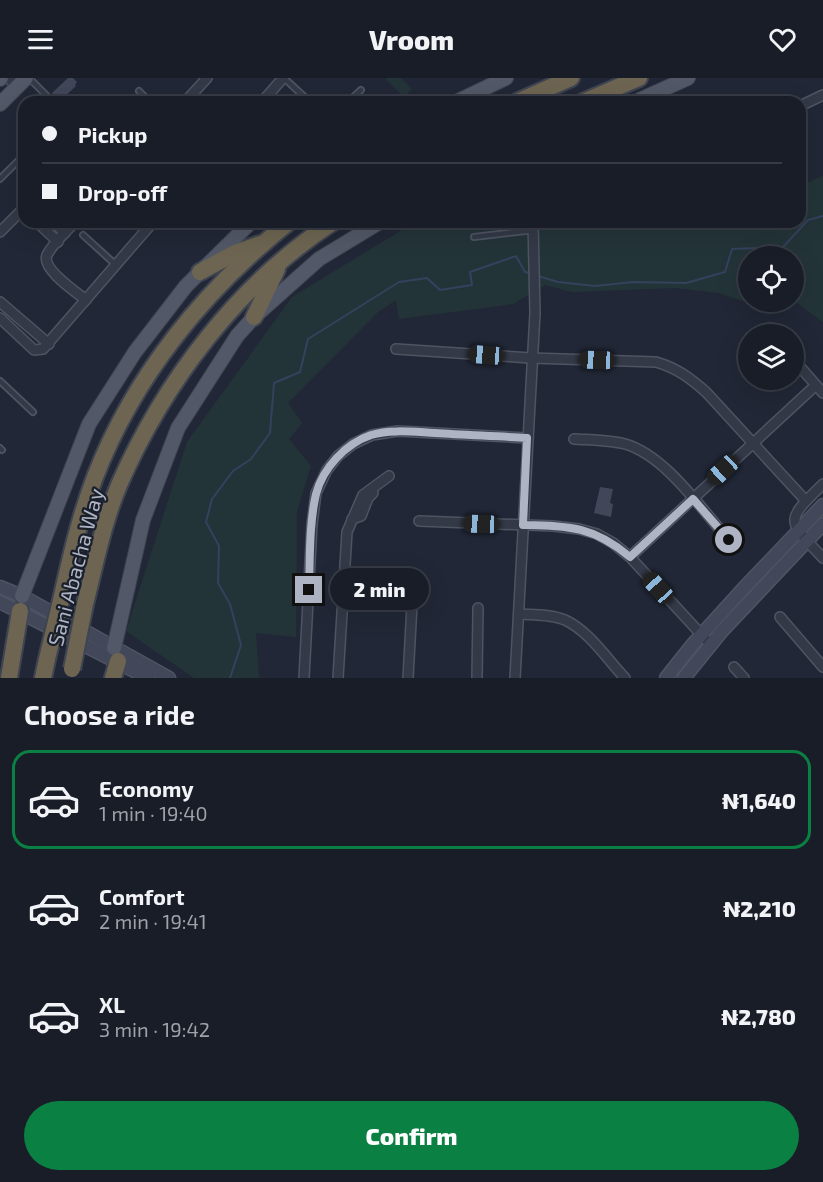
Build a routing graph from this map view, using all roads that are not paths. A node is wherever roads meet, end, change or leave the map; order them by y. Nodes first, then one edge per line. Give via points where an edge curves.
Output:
1 (207, 78) edge
2 (284, 78) edge
3 (506, 78) edge
4 (571, 78) edge
5 (639, 78) edge
6 (688, 78) edge
7 (12, 87) edge
8 (361, 90) dead end
9 (139, 91) dead end
10 (823, 95) edge
11 (37, 96) edge
12 (144, 96) edge
13 (190, 96) edge
14 (268, 96) edge
15 (304, 96) edge
16 (354, 96) edge
17 (468, 96) edge
18 (530, 96) edge
19 (597, 96) edge
20 (648, 96) edge
21 (806, 103) edge
22 (18, 160) edge
23 (0, 178) edge
24 (18, 214) edge
25 (43, 228) edge
26 (60, 228) edge
27 (70, 228) edge
28 (148, 228) edge
29 (245, 228) edge
30 (282, 228) edge
31 (325, 228) edge
32 (370, 228) edge
33 (522, 228) edge
34 (533, 228) edge
35 (0, 232) edge
36 (65, 233) junction
37 (83, 235) dead end
38 (474, 237) dead end
39 (58, 242) junction
40 (263, 243) junction
41 (280, 263) junction
42 (116, 265) junction
43 (200, 272) junction
44 (86, 300) junction
45 (0, 302) edge
46 (254, 317) junction
47 (0, 318) edge
48 (49, 344) junction
49 (396, 349) dead end
50 (531, 358) junction
51 (804, 371) edge
52 (0, 381) edge
53 (816, 385) junction
54 (823, 393) edge
55 (33, 412) dead end
56 (527, 438) junction
57 (574, 439) dead end
58 (754, 442) junction
59 (389, 476) dead end
60 (823, 484) edge
61 (379, 488) dead end
62 (693, 499) junction
63 (806, 501) junction
64 (823, 505) edge
65 (352, 519) junction
66 (419, 521) dead end
67 (823, 524) edge
68 (523, 525) junction
69 (797, 532) junction
70 (729, 540) dead end
71 (807, 541) junction
72 (630, 557) junction
73 (823, 558) edge
74 (0, 587) edge
75 (413, 587) dead end
76 (0, 602) edge
77 (21, 604) junction
78 (478, 608) dead end
79 (519, 614) junction
80 (780, 617) dead end
81 (706, 640) junction
82 (116, 655) junction
83 (735, 667) dead end
84 (823, 667) edge
85 (71, 673) edge
86 (9, 678) edge
87 (43, 678) edge
88 (113, 678) edge
89 (148, 678) edge
90 (169, 678) edge
91 (304, 678) edge
92 (338, 678) edge
93 (408, 678) edge
94 (477, 678) edge
95 (515, 678) edge
96 (625, 678) edge
97 (666, 678) edge
98 (684, 678) edge
99 (744, 678) edge

1 - 13 street
2 - 14 street
2 - 15 lane
3 - 17 main road
4 - 18 highway
5 - 19 highway
6 - 20 main road
7 - 11 lane
8 - 16 lane
9 - 12 lane
10 - 21 street
22 - 23 lane
24 - 35 street
25 - 39 street
26 - 36 street
27 - 36 street
28 - 42 street
29 - 43 main road, Sani Abacha Way
30 - 40 highway, Sani Abacha Way
31 - 41 highway, Sani Abacha Way
32 - 46 main road via 319,259
33 - 38 lane
34 - 50 street via 535,313
36 - 39 street
37 - 42 lane
39 - 44 street via 47,255 49,269
40 - 43 highway
40 - 87 highway, Sani Abacha Way, bridge via 189,318 148,373 116,429 80,521
41 - 46 highway
41 - 85 highway, Sani Abacha Way, bridge via 212,334 152,419 118,487 101,541
42 - 44 street
43 - 77 main road, Sani Abacha Way via 135,352 89,424
44 - 48 street
45 - 48 street
46 - 82 main road via 237,336 178,428 143,520
47 - 48 street via 34,350
49 - 50 street
50 - 56 street
50 - 58 street via 656,362 672,367 688,376
51 - 53 street
52 - 55 lane
53 - 54 street
53 - 58 street
56 - 68 street
56 - 91 street via 398,431 372,435 338,456 316,493
57 - 62 street via 622,443 650,455
58 - 62 street
58 - 63 street
59 - 65 street via 363,495
60 - 63 street
61 - 65 street via 368,498 361,516
62 - 70 street
62 - 72 street
63 - 69 street via 795,517
64 - 69 main road
65 - 92 street via 347,532
66 - 68 street
67 - 71 main road
68 - 72 street via 597,534
68 - 79 street
69 - 71 street
69 - 81 main road
71 - 73 street
71 - 81 main road
72 - 81 street
74 - 77 main road
75 - 93 street
76 - 77 main road
77 - 82 main road
77 - 86 highway
78 - 94 street
79 - 95 street
79 - 96 street via 563,619 576,627
80 - 84 street
81 - 97 main road
81 - 98 main road
82 - 88 highway
82 - 89 main road
82 - 90 main road
83 - 99 street

